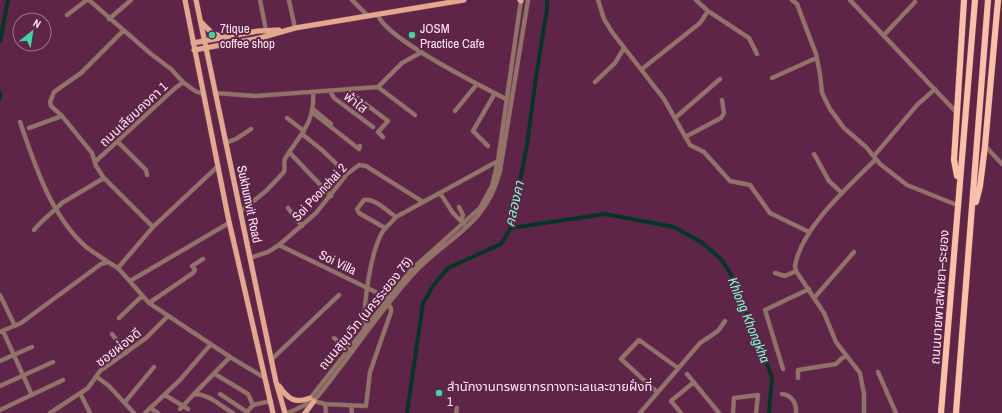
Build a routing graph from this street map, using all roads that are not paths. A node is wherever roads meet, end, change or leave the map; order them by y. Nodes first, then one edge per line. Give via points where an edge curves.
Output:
1 (88, 0) edge
2 (131, 0) edge
3 (186, 0) edge
4 (196, 0) edge
5 (260, 0) edge
6 (289, 0) edge
7 (352, 0) edge
8 (464, 0) edge
9 (521, 0) edge
10 (528, 0) edge
11 (598, 0) edge
12 (696, 0) edge
13 (792, 0) edge
14 (850, 0) edge
15 (964, 0) edge
16 (974, 0) edge
17 (988, 0) edge
18 (998, 0) edge
19 (915, 2) dead end
20 (708, 11) junction
21 (378, 15) junction
22 (67, 16) dead end
23 (368, 16) junction
24 (110, 19) junction
25 (200, 22) junction
26 (295, 28) junction
27 (266, 30) junction
28 (288, 30) junction
29 (123, 31) junction
30 (884, 35) junction
31 (231, 36) junction
32 (204, 40) junction
33 (193, 43) junction
34 (206, 48) junction
35 (624, 48) junction
36 (194, 50) junction
37 (420, 53) junction
38 (757, 54) dead end
39 (816, 58) junction
40 (642, 69) junction
41 (772, 78) dead end
42 (720, 79) dead end
43 (183, 82) junction
44 (595, 82) dead end
45 (477, 84) junction
46 (378, 87) junction
47 (935, 89) junction
48 (347, 90) junction
49 (330, 91) junction
50 (313, 92) junction
51 (495, 93) junction
52 (203, 94) junction
53 (215, 94) junction
54 (506, 99) junction
55 (722, 100) dead end
56 (313, 111) junction
57 (455, 111) dead end
58 (958, 114) junction
59 (415, 115) dead end
60 (62, 116) junction
61 (287, 118) dead end
62 (675, 118) junction
63 (20, 122) dead end
64 (332, 126) junction
65 (373, 127) dead end
66 (29, 128) dead end
67 (252, 129) dead end
68 (303, 132) junction
69 (383, 137) dead end
70 (685, 137) junction
71 (118, 142) junction
72 (225, 142) junction
73 (488, 146) dead end
74 (985, 146) junction
75 (289, 152) junction
76 (814, 154) dead end
77 (875, 157) junction
78 (96, 161) junction
79 (498, 161) junction
80 (1002, 164) edge
81 (217, 167) junction
82 (347, 174) junction
83 (147, 175) dead end
84 (104, 178) junction
85 (959, 183) junction
86 (440, 193) junction
87 (842, 193) junction
88 (331, 196) junction
89 (423, 202) junction
90 (957, 205) junction
91 (459, 207) dead end
92 (288, 208) dead end
93 (57, 210) junction
94 (241, 211) junction
95 (972, 213) junction
96 (396, 217) junction
97 (463, 222) junction
98 (229, 223) junction
99 (302, 226) junction
100 (153, 227) junction
101 (386, 228) junction
102 (34, 230) dead end
103 (809, 232) junction
104 (279, 245) junction
105 (854, 252) dead end
106 (250, 258) junction
107 (203, 259) dead end
108 (108, 262) junction
109 (118, 268) junction
110 (796, 271) junction
111 (775, 273) dead end
112 (130, 281) junction
113 (367, 288) junction
114 (809, 288) junction
115 (339, 294) dead end
116 (0, 295) edge
117 (142, 296) junction
118 (815, 298) junction
119 (387, 301) junction
120 (149, 304) junction
121 (168, 316) junction
122 (119, 318) dead end
123 (725, 321) dead end
124 (15, 326) junction
125 (364, 328) junction
126 (1, 332) edge
127 (112, 334) dead end
128 (334, 338) dead end
129 (212, 344) junction
130 (32, 347) dead end
131 (348, 349) junction
132 (126, 353) junction
133 (13, 355) junction
134 (847, 356) junction
135 (230, 357) junction
136 (272, 359) junction
137 (0, 362) edge
138 (53, 362) dead end
139 (154, 367) dead end
140 (678, 368) junction
141 (783, 369) dead end
142 (878, 372) dead end
143 (215, 374) junction
144 (687, 374) dead end
145 (22, 376) junction
146 (97, 377) junction
147 (265, 378) junction
148 (798, 378) dead end
149 (63, 380) dead end
150 (276, 382) junction
151 (694, 382) junction
152 (0, 386) edge
153 (658, 392) junction
154 (80, 393) junction
155 (194, 394) junction
156 (220, 394) dead end
157 (782, 394) dead end
158 (165, 395) junction
159 (32, 396) junction
160 (312, 399) junction
161 (271, 401) junction
162 (125, 402) junction
163 (326, 404) junction
164 (351, 405) junction
165 (253, 406) junction
166 (181, 407) junction
167 (150, 408) junction
168 (457, 408) dead end
169 (644, 408) junction
170 (188, 409) dead end
171 (0, 410) edge
172 (55, 411) edge
173 (247, 412) edge
174 (50, 413) edge
175 (90, 413) edge
176 (134, 413) edge
177 (145, 413) edge
178 (158, 413) edge
179 (233, 413) edge
180 (274, 413) edge
181 (286, 413) edge
182 (301, 413) edge
183 (305, 413) edge
184 (326, 413) edge
185 (352, 413) edge
186 (456, 413) edge
187 (640, 413) edge
188 (647, 413) edge
189 (681, 413) edge
190 (719, 413) edge
191 (733, 413) edge
192 (756, 413) edge
193 (796, 413) edge
194 (864, 413) edge
195 (896, 413) edge
196 (940, 413) edge
197 (956, 413) edge

1 - 22 street
1 - 24 street
2 - 24 street
3 - 33 main road, Sukhumvit Road
4 - 25 main road, Sukhumvit Road
5 - 27 street
6 - 26 street
7 - 23 street
8 - 21 main road
9 - 54 street, ถนนสุขุมวิท (นครระยอง 75)
10 - 119 street, ถนนสุขุมวิท (นครระยอง 75) via 500,171 491,199 474,221
11 - 35 street via 604,19
12 - 20 street
13 - 39 street via 797,4 806,25
14 - 30 street
15 - 58 highway, ถนนบายพาสพัทยา–ระยอง
16 - 85 highway, ถนนบายพาสพัทยา–ระยอง
17 - 95 highway, ถนนบายพาสพัทยา–ระยอง
18 - 74 highway, ถนนบายพาสพัทยา–ระยอง
19 - 30 street
20 - 38 street via 749,38
20 - 40 street via 700,23
21 - 23 main road
21 - 37 street via 386,27
23 - 26 main road
24 - 29 street
25 - 31 main road via 213,34
25 - 32 main road, Sukhumvit Road
26 - 28 main road
27 - 28 main road
27 - 31 main road
28 - 34 main road
29 - 43 street via 168,66
29 - 60 street via 79,74 54,92 50,98 51,106
30 - 47 street
31 - 32 main road
32 - 33 main road
32 - 34 main road, Sukhumvit Road
33 - 36 main road, Sukhumvit Road
34 - 36 main road
34 - 53 main road, Sukhumvit Road
35 - 40 street
35 - 44 street via 615,63
36 - 52 main road, Sukhumvit Road
37 - 45 street
37 - 46 street via 402,63
39 - 41 street
39 - 77 street via 822,93 830,109 844,128
40 - 62 street
42 - 62 street
43 - 52 street
43 - 71 street, ถนนเลียบคงคา 1
45 - 51 street
45 - 57 street
46 - 48 street
46 - 59 street
47 - 58 street
47 - 77 street via 917,105
48 - 49 street
48 - 69 street via 388,121 378,132
49 - 50 street
49 - 65 street, พ้าใส via 334,98
50 - 53 street via 255,96
50 - 56 street
51 - 54 street
51 - 73 street via 473,131
52 - 81 main road, Sukhumvit Road
53 - 72 main road, Sukhumvit Road
54 - 79 street, ถนนสุขุมวิท (นครระยอง 75)
55 - 70 street via 724,114 721,118
56 - 64 street
56 - 68 street
58 - 85 highway, ถนนบายพาสพัทยา–ระยอง via 954,160
60 - 66 street
60 - 78 street
61 - 68 street
62 - 70 street
63 - 93 street via 37,171
64 - 64 street via 359,149 360,146
67 - 72 street via 236,139
68 - 75 street
68 - 82 street
70 - 103 street via 693,147 704,152 730,182 750,186 770,213
71 - 78 street, ถนนเลียบคงคา 1
71 - 83 street via 146,170
72 - 94 main road, Sukhumvit Road
74 - 80 street
74 - 95 highway, ถนนบายพาสพัทยา–ระยอง via 980,186
75 - 88 street
75 - 94 street via 284,160 284,172
76 - 87 street via 829,181
77 - 87 street
77 - 90 street via 907,184
78 - 84 street via 96,166
79 - 86 street
79 - 97 street, ถนนสุขุมวิท (นครระยอง 75) via 488,196 480,208
81 - 98 main road, Sukhumvit Road
81 - 100 street
82 - 88 street, Soi Poonchai 2
82 - 89 street, Soi Poonchai 2 via 358,165 364,165
84 - 93 street via 62,203
84 - 100 street
85 - 90 highway, ถนนบายพาสพัทยา–ระยอง
86 - 89 street
86 - 97 street via 453,213
87 - 103 street
88 - 99 street, Soi Poonchai 2
89 - 96 street
90 - 196 highway, ถนนบายพาสพัทยา–ระยอง
91 - 97 street
92 - 99 street
93 - 102 street via 43,219
93 - 108 street via 80,241
94 - 106 main road, Sukhumvit Road
95 - 197 highway, ถนนบายพาสพัทยา–ระยอง
96 - 101 street
96 - 101 street via 376,203 364,200 357,209 359,212
97 - 119 street, ถนนสุขุมวิท (นครระยอง 75) via 423,258
98 - 112 street
98 - 147 main road, Sukhumvit Road
99 - 104 street, Soi Poonchai 2
100 - 109 street
101 - 113 street via 377,248
103 - 110 street via 796,262
104 - 106 street, Soi Poonchai 2
104 - 113 street, Soi Villa
105 - 118 street
106 - 136 main road, Sukhumvit Road
107 - 120 street via 192,266 192,273
108 - 109 street
108 - 124 street via 101,264
109 - 112 street
110 - 111 street via 785,276
110 - 114 street
112 - 117 street
113 - 119 street, Soi Villa
113 - 125 street
114 - 118 street
114 - 141 street via 765,310
115 - 136 street
116 - 124 street
117 - 120 street
117 - 122 street
118 - 134 street via 836,342
119 - 125 street, ถนนสุขุมวิท (นครระยอง 75)
119 - 160 street, ถนนสุขุมวิท (นครระยอง 75)
119 - 164 street via 391,312 370,372 366,406
120 - 121 street
121 - 129 street
121 - 132 street, ซอยผ่องดี
123 - 140 street via 718,331 700,343
124 - 126 street
125 - 131 street, ถนนสุขุมวิท (นครระยอง 75)
126 - 133 street
127 - 132 street
128 - 131 street
129 - 135 street
129 - 158 street
130 - 133 street
131 - 160 street, ถนนสุขุมวิท (นครระยอง 75)
132 - 146 street, ซอยผ่องดี
133 - 137 street
133 - 145 street
134 - 148 street via 836,364 798,370
134 - 194 street via 860,373
135 - 143 street
135 - 147 street
136 - 150 main road, Sukhumvit Road
138 - 145 street
139 - 162 street
140 - 153 street
140 - 153 street via 638,340 621,359
142 - 195 street
143 - 155 street
143 - 165 street via 248,394
144 - 151 street
145 - 152 street
145 - 159 street
146 - 154 street, ซอยผ่องดี
146 - 162 street
147 - 161 main road, Sukhumvit Road
149 - 159 street
150 - 160 main road via 284,394 293,400
150 - 181 main road, Sukhumvit Road
151 - 189 street via 671,401
151 - 190 street
153 - 169 street
154 - 172 street, ซอยผ่องดี
154 - 175 street
155 - 166 street
155 - 179 street via 209,397
156 - 173 street
157 - 193 street via 789,395 793,400
158 - 166 street
158 - 167 street
159 - 171 street
160 - 163 street
160 - 181 street, ถนนสุขุมวิท (นครระยอง 75) via 299,409
160 - 182 street, ถนนสุขุมวิท (นครระยอง 75)
160 - 183 main road
161 - 165 street
161 - 180 main road, Sukhumvit Road
162 - 176 street
163 - 164 street
163 - 184 street
164 - 185 street
165 - 173 street
166 - 170 street
167 - 177 street
167 - 178 street
168 - 186 street
169 - 187 street
169 - 188 street
172 - 174 street, ซอยผ่องดี
191 - 192 street via 734,398 758,395

